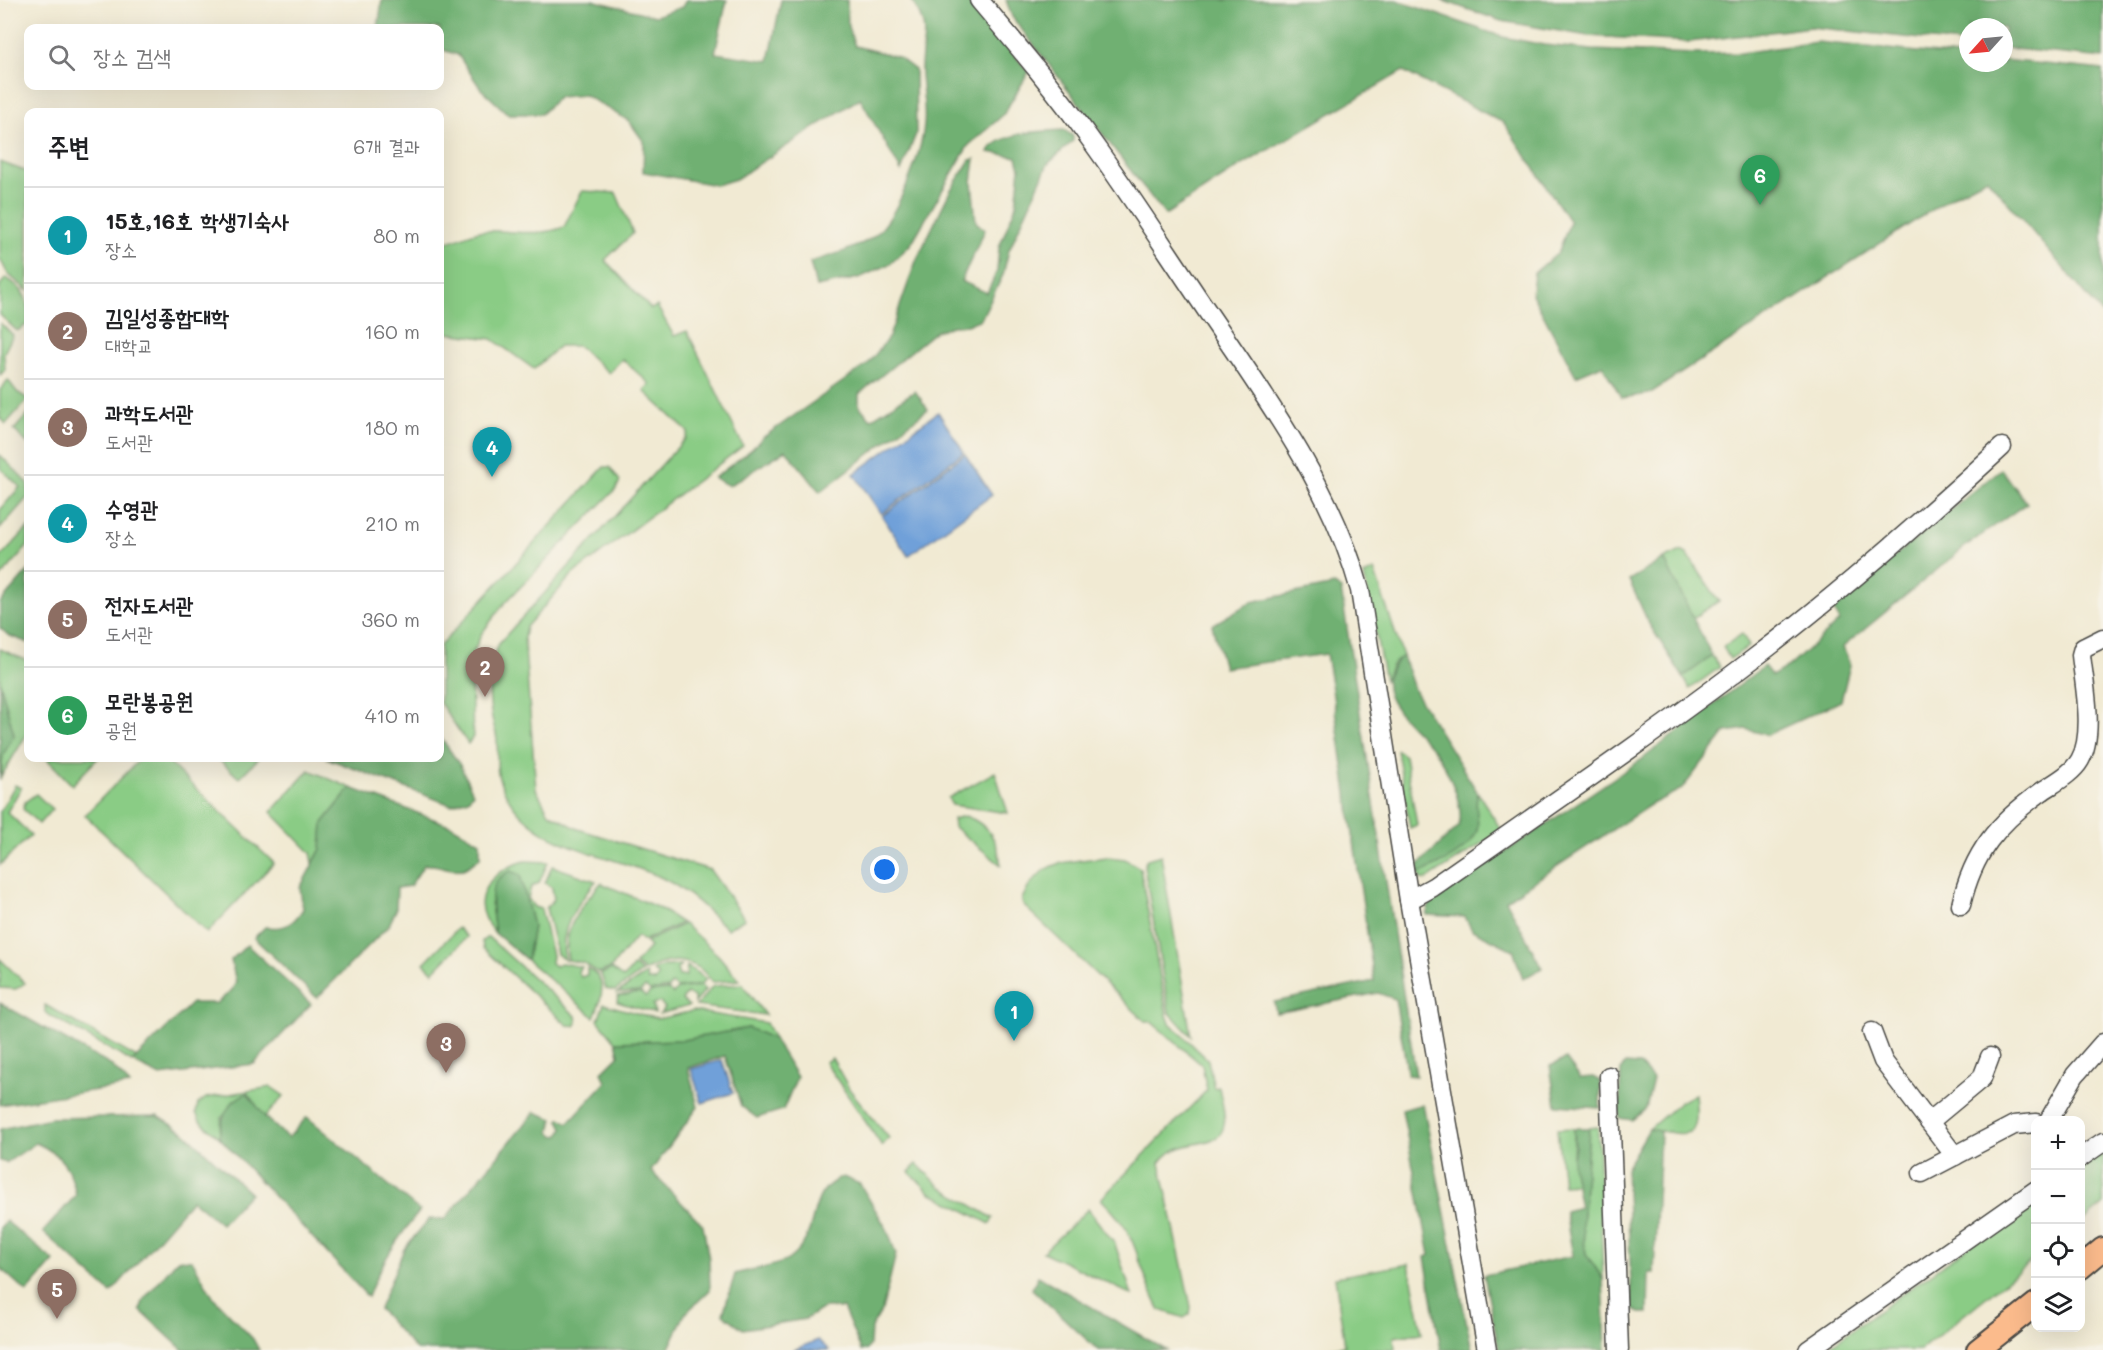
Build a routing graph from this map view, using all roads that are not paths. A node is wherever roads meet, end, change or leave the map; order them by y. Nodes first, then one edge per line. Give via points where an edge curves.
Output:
1 (979, 0) edge
2 (2001, 447) dead end
3 (2103, 638) edge
4 (1409, 900) junction
5 (1961, 905) dead end
6 (1872, 1032) dead end
7 (2103, 1043) edge
8 (1990, 1057) dead end
9 (1609, 1076) dead end
10 (2051, 1116) edge
11 (1929, 1122) junction
12 (2031, 1123) edge
13 (2103, 1142) edge
14 (2085, 1155) edge
15 (1955, 1156) junction
16 (1922, 1173) dead end
17 (2031, 1194) edge
18 (2103, 1249) edge
19 (2085, 1264) edge
20 (2031, 1308) edge
21 (1487, 1350) edge
22 (1619, 1350) edge
23 (1808, 1350) edge
24 (1978, 1350) edge

1 - 4 street via 1091,140 1293,441 1321,489 1348,548 1360,590
2 - 4 street via 1940,505 1755,657 1602,769
3 - 5 street via 2084,648 2080,655 2087,721 2080,760 2067,775 2017,810 1981,850 1968,875
4 - 21 street
6 - 11 street via 1883,1061
7 - 10 street via 2075,1075
8 - 11 street via 1982,1078
9 - 22 street
11 - 15 street
12 - 15 street via 2014,1125
13 - 14 street
15 - 16 street
17 - 23 street
18 - 19 main road
20 - 24 main road

